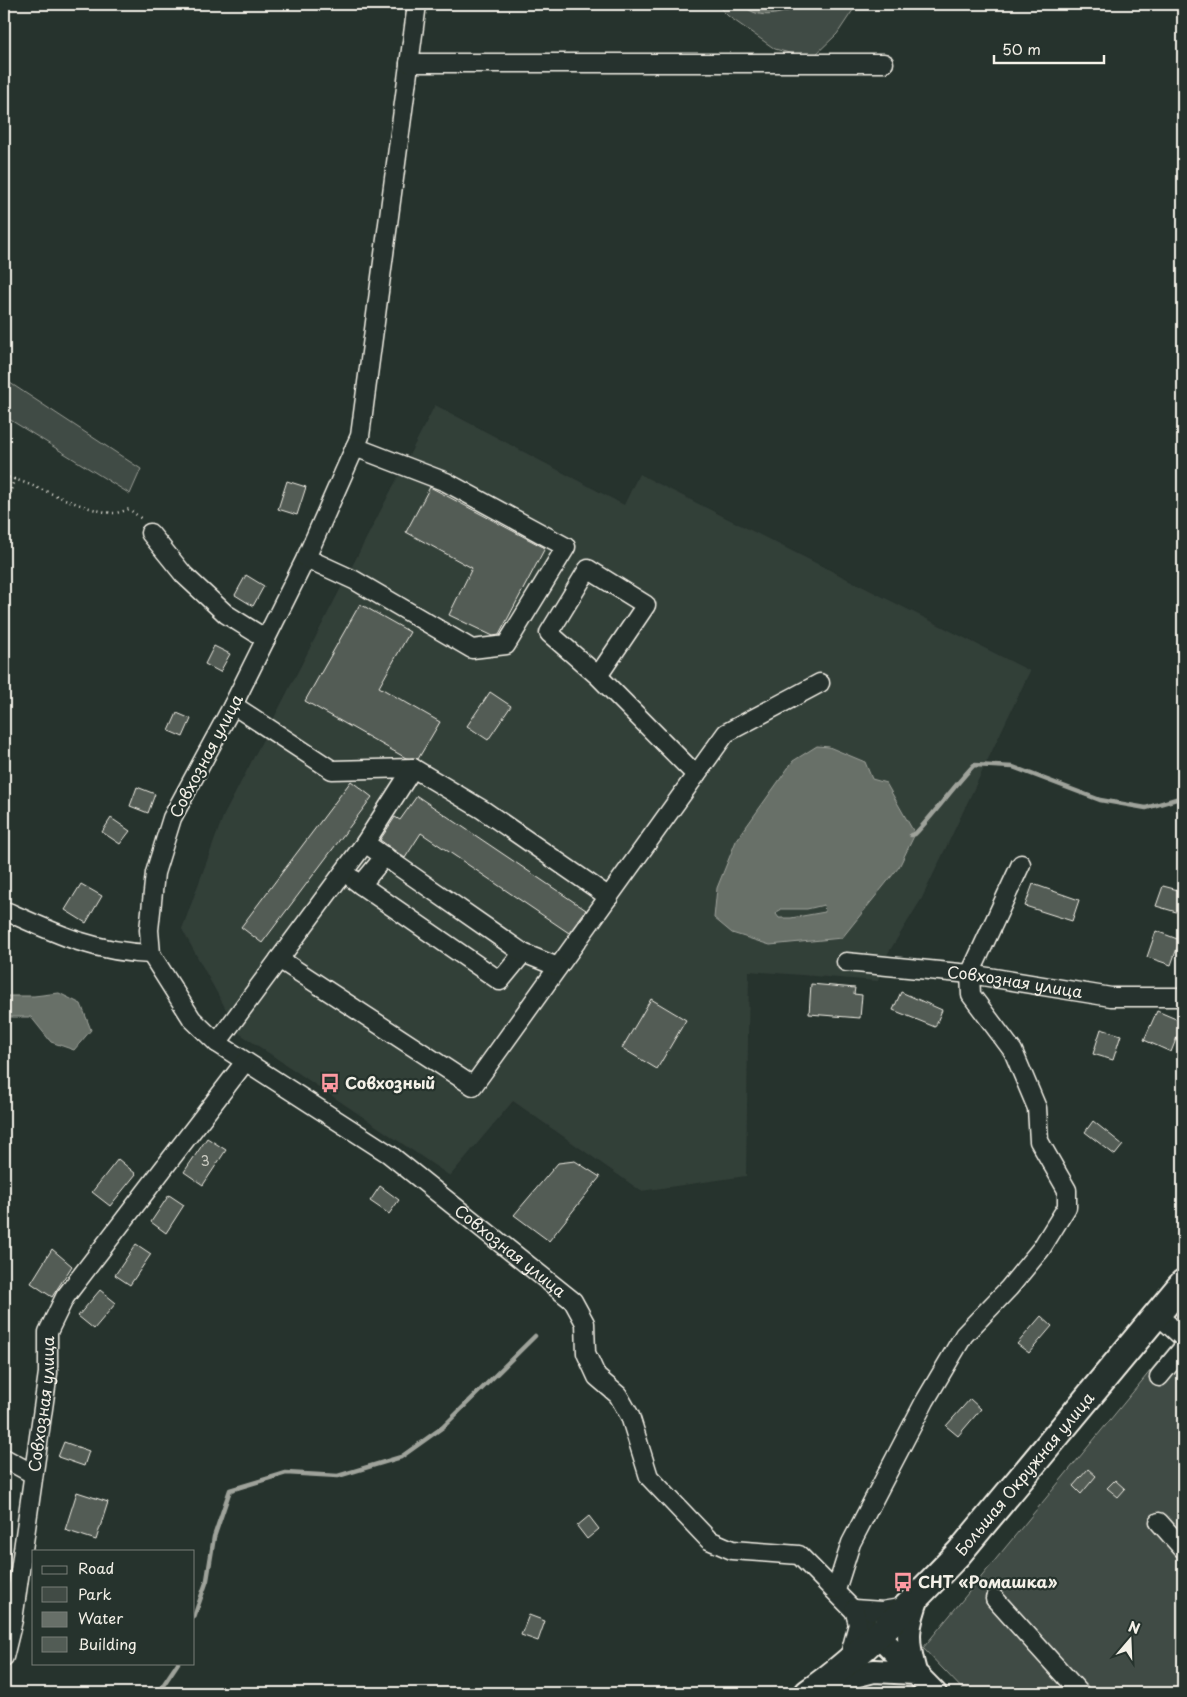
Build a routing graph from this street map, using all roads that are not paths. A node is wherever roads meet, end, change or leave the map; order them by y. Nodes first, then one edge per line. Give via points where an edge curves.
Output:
1 (417, 4) edge
2 (409, 63) junction
3 (884, 63) dead end
4 (358, 442) junction
5 (150, 533) road end
6 (306, 558) junction
7 (266, 639) junction
8 (598, 676) junction
9 (820, 683) dead end
10 (233, 705) junction
11 (413, 768) junction
12 (696, 775) junction
13 (365, 843) junction
14 (385, 856) junction
15 (1020, 864) dead end
16 (344, 872) junction
17 (362, 885) junction
18 (609, 897) junction
19 (8, 912) dead end
20 (151, 954) junction
21 (523, 954) junction
22 (280, 959) junction
23 (846, 962) dead end
24 (558, 968) junction
25 (970, 974) junction
26 (1183, 997) edge
27 (217, 1043) junction
28 (245, 1062) junction
29 (1183, 1283) edge
30 (1158, 1315) junction
31 (1183, 1338) edge
32 (1183, 1348) edge
33 (1159, 1377) dead end
34 (4, 1458) edge
35 (33, 1474) junction
36 (1159, 1522) dead end
37 (1183, 1549) edge
38 (836, 1590) junction
39 (996, 1599) dead end
40 (912, 1601) junction
41 (854, 1610) junction
42 (877, 1634) junction
43 (4, 1657) edge
44 (849, 1658) junction
45 (915, 1673) junction
46 (813, 1689) edge
47 (935, 1693) edge
48 (1080, 1693) edge

1 - 2 street, Совхозная улица
2 - 3 street
2 - 4 street, Совхозная улица
4 - 6 street, Совхозная улица
4 - 6 street via 446,482 566,547 506,644 472,649 354,580
5 - 7 street via 184,575 219,607
6 - 7 street, Совхозная улица
7 - 10 street, Совхозная улица
8 - 8 street via 646,605 588,569 549,633
8 - 12 street
9 - 12 street via 726,733
10 - 11 street via 332,770
10 - 20 street, Совхозная улица via 172,818 155,873 149,930
11 - 13 street
11 - 18 street via 483,810
12 - 18 street
13 - 14 street
13 - 16 street
14 - 17 street
14 - 21 street
15 - 25 street
16 - 17 street
16 - 22 street
17 - 21 street via 500,981
18 - 24 street
19 - 20 street via 63,938 119,953
20 - 27 street, Совхозная улица via 192,1018
21 - 24 street
22 - 24 street via 473,1086
22 - 27 street
23 - 25 street, Совхозная улица
25 - 26 street, Совхозная улица via 1111,997
25 - 38 street via 971,995 1013,1051 1037,1108 1039,1141 1066,1190 1067,1207 1041,1249 964,1335 925,1401 851,1543
27 - 28 street, Совхозная улица
28 - 35 street, Совхозная улица via 65,1297 48,1332 48,1373
28 - 38 street, Совхозная улица via 389,1154 573,1301 585,1323 586,1353 597,1377 618,1395 630,1416 650,1477 709,1540 732,1550 799,1555
29 - 30 highway, Большая Окружная улица
30 - 31 street
30 - 40 highway, Большая Окружная улица via 959,1553
32 - 33 street
34 - 35 street
35 - 43 street, Совхозная улица via 13,1620
36 - 37 street
38 - 41 street, Совхозная улица
39 - 48 street
40 - 41 street via 882,1612
40 - 42 highway, Большая Окружная улица
40 - 45 main road via 908,1635
41 - 42 street, Совхозная улица
41 - 44 street via 858,1624
42 - 44 highway, Большая Окружная улица
42 - 45 main road
44 - 46 highway, Большая Окружная улица
45 - 46 main road via 874,1671
45 - 47 main road

